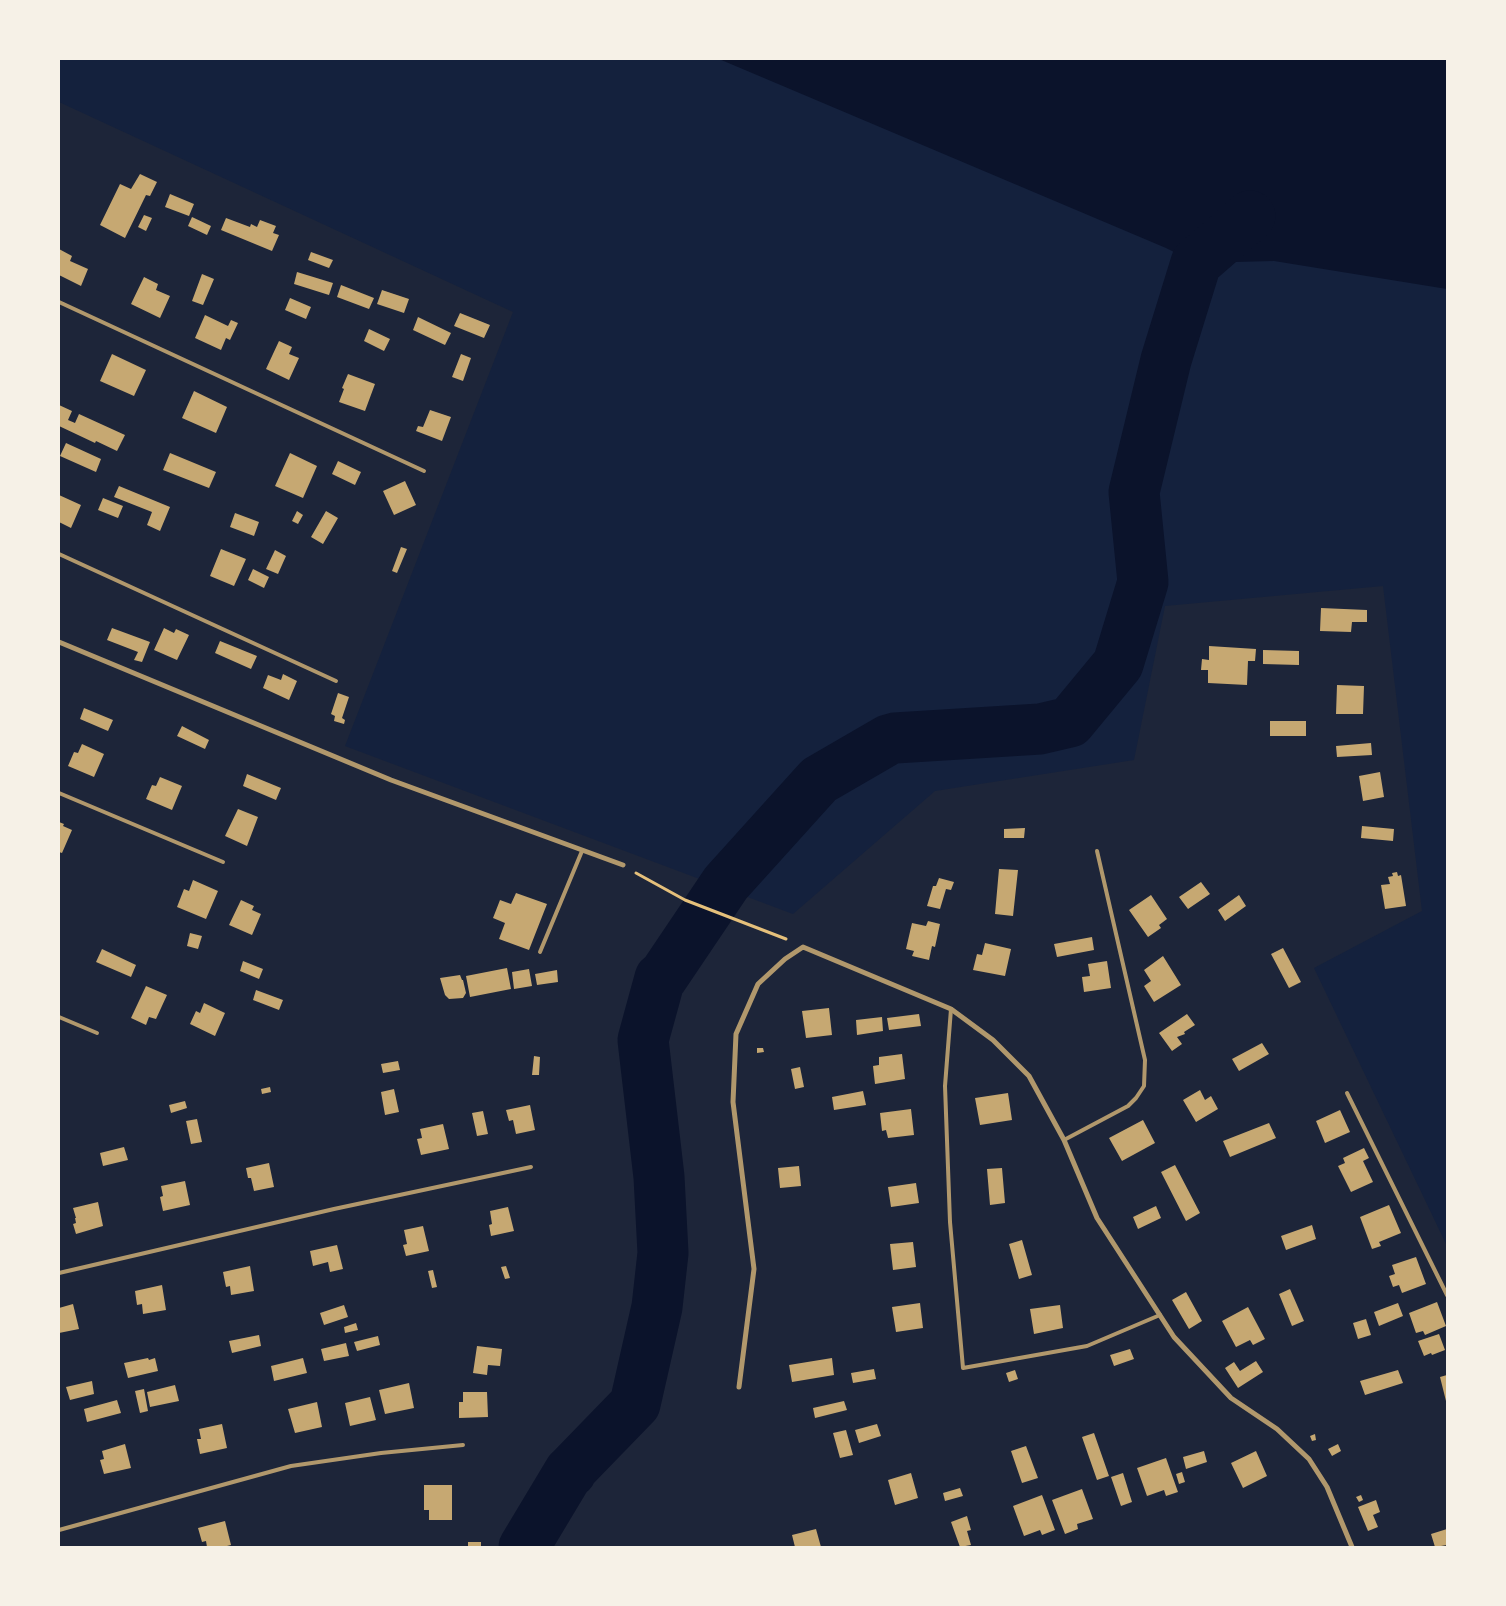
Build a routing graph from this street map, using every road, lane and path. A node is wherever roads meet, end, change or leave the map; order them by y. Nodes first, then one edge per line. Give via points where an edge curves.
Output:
1 (59, 302) edge
2 (424, 471) dead end
3 (59, 554) edge
4 (59, 642) edge
5 (336, 680) dead end
6 (59, 793) edge
7 (582, 850) junction
8 (1097, 851) dead end
9 (223, 862) dead end
10 (623, 865) joint
11 (803, 947) junction
12 (540, 952) dead end
13 (951, 1009) junction
14 (59, 1017) edge
15 (97, 1034) dead end
16 (1347, 1093) dead end
17 (1064, 1140) junction
18 (530, 1167) dead end
19 (59, 1273) edge
20 (1447, 1295) edge
21 (1160, 1315) junction
22 (739, 1387) dead end
23 (463, 1445) dead end
24 (59, 1530) edge
25 (1352, 1547) edge

1 - 2 lane
3 - 5 lane
4 - 7 street via 391,780
6 - 9 lane
7 - 10 street
7 - 12 lane
8 - 17 lane via 1145,1060 1144,1086 1128,1106
10 - 11 path via 685,900
11 - 13 street
11 - 22 street via 758,984 736,1034 733,1102 754,1268
13 - 17 street via 993,1040 1029,1076
13 - 21 lane via 945,1086 950,1222 963,1368 1087,1346
14 - 15 lane
16 - 20 lane
17 - 21 street via 1097,1218
18 - 19 lane
21 - 25 street via 1174,1337 1231,1398 1277,1429 1309,1459 1327,1487
23 - 24 lane via 291,1466

